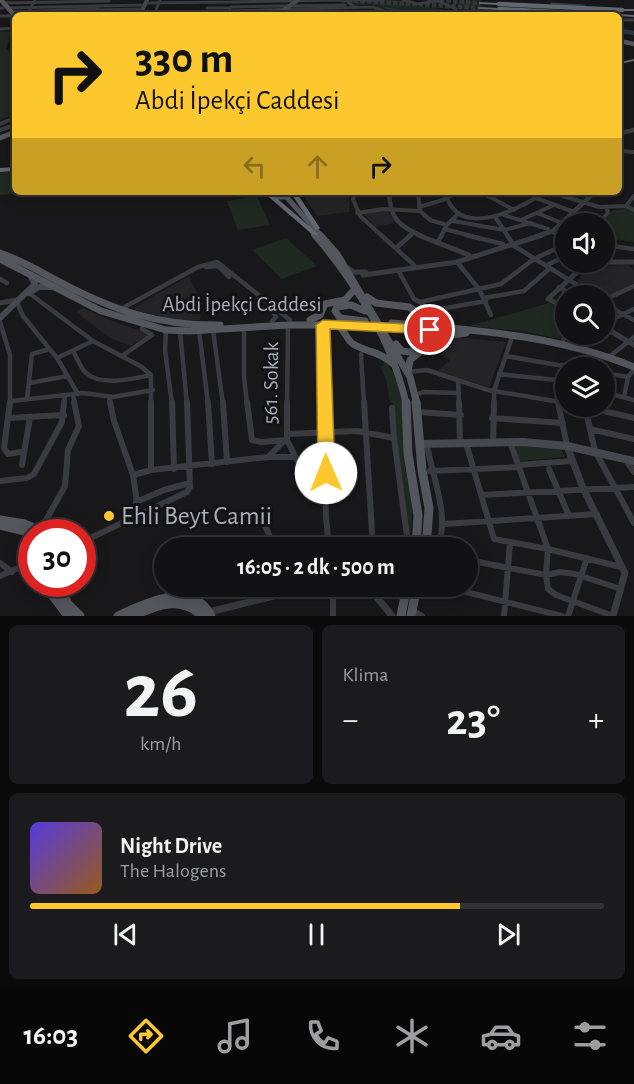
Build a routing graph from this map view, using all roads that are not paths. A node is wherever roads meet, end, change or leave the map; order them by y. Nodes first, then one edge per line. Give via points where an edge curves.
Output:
1 (110, 0) edge
2 (332, 0) edge
3 (343, 0) edge
4 (353, 0) edge
5 (382, 0) edge
6 (403, 0) edge
7 (421, 0) edge
8 (448, 0) edge
9 (69, 1) edge
10 (184, 1) edge
11 (197, 1) edge
12 (209, 1) edge
13 (221, 1) edge
14 (297, 1) edge
15 (441, 1) edge
16 (160, 2) edge
17 (172, 2) edge
18 (33, 3) edge
19 (265, 3) edge
20 (289, 3) edge
21 (145, 4) edge
22 (316, 4) edge
23 (386, 4) dead end
24 (428, 4) junction
25 (552, 4) dead end
26 (100, 5) edge
27 (108, 5) junction
28 (345, 5) junction
29 (66, 6) junction
30 (253, 6) junction
31 (279, 6) junction
32 (480, 6) tunnel mouth
33 (231, 7) edge
34 (499, 7) junction
35 (219, 8) junction
36 (355, 8) junction
37 (207, 9) junction
38 (348, 9) junction
39 (456, 9) dead end
40 (8, 10) edge
41 (64, 10) junction
42 (282, 10) junction
43 (307, 10) joint
44 (252, 11) junction
45 (39, 12) edge
46 (206, 12) edge
47 (218, 12) edge
48 (255, 12) edge
49 (266, 12) edge
50 (279, 12) edge
51 (321, 12) edge
52 (349, 12) edge
53 (384, 12) edge
54 (571, 12) edge
55 (597, 12) edge
56 (601, 12) edge
57 (0, 16) edge
58 (281, 195) edge
59 (281, 195) edge
60 (281, 195) edge
61 (355, 195) edge
62 (390, 195) edge
63 (418, 195) edge
64 (486, 195) edge
65 (540, 195) edge
66 (592, 195) edge
67 (446, 196) edge
68 (563, 196) dead end
69 (634, 196) edge
70 (536, 198) junction
71 (585, 203) junction
72 (554, 205) junction
73 (626, 206) junction
74 (606, 207) junction
75 (420, 209) junction
76 (389, 210) junction
77 (514, 210) junction
78 (634, 210) edge
79 (574, 212) joint
80 (357, 213) junction
81 (459, 213) junction
82 (537, 213) junction
83 (608, 213) edge
84 (504, 215) junction
85 (495, 217) junction
86 (521, 220) junction
87 (555, 220) edge
88 (453, 221) junction
89 (531, 223) junction
90 (445, 227) junction
91 (485, 227) junction
92 (555, 227) edge
93 (504, 230) junction
94 (551, 230) junction
95 (316, 231) junction
96 (413, 233) junction
97 (555, 233) edge
98 (480, 237) junction
99 (511, 242) junction
100 (437, 243) junction
101 (503, 244) junction
102 (615, 246) edge
103 (555, 247) edge
104 (396, 248) junction
105 (634, 249) edge
106 (0, 253) edge
107 (469, 255) junction
108 (0, 259) edge
109 (534, 259) junction
110 (456, 261) junction
111 (615, 261) edge
112 (555, 262) edge
113 (634, 262) edge
114 (216, 264) junction
115 (27, 265) junction
116 (345, 266) junction
117 (415, 266) junction
118 (548, 266) junction
119 (12, 267) junction
120 (390, 270) junction
121 (398, 270) junction
122 (576, 273) edge
123 (363, 274) junction
124 (30, 275) junction
125 (0, 279) edge
126 (567, 280) junction
127 (7, 283) dead end
128 (562, 285) edge
129 (576, 285) edge
130 (52, 286) junction
131 (356, 287) junction
132 (479, 289) junction
133 (632, 289) edge
134 (81, 292) junction
135 (555, 292) edge
136 (29, 293) junction
137 (363, 295) junction
138 (68, 296) junction
139 (615, 297) edge
140 (18, 299) junction
141 (485, 300) junction
142 (420, 302) junction
143 (555, 302) edge
144 (0, 303) edge
145 (132, 306) junction
146 (615, 309) edge
147 (634, 309) edge
148 (117, 310) junction
149 (367, 313) junction
150 (623, 314) junction
151 (132, 315) junction
152 (491, 315) dead end
153 (615, 319) edge
154 (0, 320) edge
155 (310, 320) junction
156 (634, 320) edge
157 (272, 321) junction
158 (379, 321) junction
159 (289, 322) junction
160 (360, 322) junction
161 (143, 325) junction
162 (323, 325) junction
163 (333, 325) junction
164 (395, 325) junction
165 (244, 327) junction
166 (445, 328) junction
167 (166, 330) junction
168 (199, 330) junction
169 (213, 330) junction
170 (377, 330) junction
171 (180, 331) junction
172 (615, 331) edge
173 (466, 333) junction
174 (386, 334) junction
175 (512, 337) junction
176 (93, 341) junction
177 (632, 341) edge
178 (555, 342) edge
179 (555, 343) edge
180 (566, 345) joint
181 (50, 349) junction
182 (73, 351) junction
183 (361, 354) dead end
184 (122, 356) junction
185 (506, 356) junction
186 (609, 357) joint
187 (57, 358) junction
188 (615, 361) edge
189 (555, 364) edge
190 (396, 369) junction
191 (408, 372) junction
192 (632, 372) edge
193 (615, 373) edge
194 (499, 374) junction
195 (151, 375) junction
196 (68, 376) junction
197 (458, 380) junction
198 (555, 380) edge
199 (29, 383) junction
200 (153, 390) junction
201 (494, 391) junction
202 (459, 393) junction
203 (75, 394) junction
204 (416, 395) junction
205 (615, 395) edge
206 (65, 396) junction
207 (109, 397) junction
208 (624, 397) junction
209 (27, 399) junction
210 (634, 399) edge
211 (555, 400) edge
212 (12, 401) junction
213 (392, 408) dead end
214 (419, 412) junction
215 (615, 414) edge
216 (64, 415) junction
217 (461, 415) junction
218 (30, 417) junction
219 (563, 417) edge
220 (586, 417) edge
221 (8, 418) junction
222 (492, 418) junction
223 (634, 418) edge
224 (563, 423) junction
225 (3, 426) edge
226 (590, 429) junction
227 (326, 432) junction
228 (365, 433) junction
229 (286, 438) junction
230 (394, 438) junction
231 (634, 439) edge
232 (493, 442) junction
233 (509, 442) junction
234 (463, 443) junction
235 (423, 444) junction
236 (567, 446) junction
237 (595, 451) junction
238 (21, 452) junction
239 (268, 457) junction
240 (295, 457) junction
241 (630, 460) edge
242 (572, 461) junction
243 (227, 462) junction
244 (212, 464) junction
245 (22, 465) dead end
246 (519, 466) junction
247 (191, 467) junction
248 (174, 469) junction
249 (549, 469) dead end
250 (152, 470) junction
251 (474, 470) junction
252 (430, 471) junction
253 (634, 472) edge
254 (132, 475) junction
255 (0, 481) edge
256 (186, 484) dead end
257 (634, 487) edge
258 (583, 488) junction
259 (614, 489) junction
260 (558, 490) junction
261 (529, 492) junction
262 (481, 495) junction
263 (136, 502) junction
264 (326, 502) junction
265 (597, 514) junction
266 (139, 516) junction
267 (569, 516) junction
268 (537, 518) junction
269 (46, 519) edge
270 (0, 520) edge
271 (488, 522) junction
272 (18, 523) edge
273 (264, 523) dead end
274 (634, 523) edge
275 (444, 524) junction
276 (0, 525) edge
277 (18, 528) edge
278 (96, 536) edge
279 (270, 537) edge
280 (328, 537) edge
281 (372, 537) edge
282 (407, 537) edge
283 (417, 537) edge
284 (427, 537) edge
285 (441, 537) edge
286 (510, 543) junction
287 (548, 549) junction
288 (587, 558) junction
289 (478, 562) edge
290 (0, 564) edge
291 (508, 567) junction
292 (18, 569) edge
293 (625, 570) junction
294 (12, 572) junction
295 (634, 572) edge
296 (546, 575) junction
297 (0, 576) edge
298 (582, 576) junction
299 (621, 589) junction
300 (478, 595) edge
301 (54, 597) edge
302 (65, 597) edge
303 (270, 597) edge
304 (333, 597) edge
305 (377, 597) edge
306 (405, 597) edge
307 (415, 597) edge
308 (505, 602) junction
309 (573, 602) junction
310 (411, 613) edge
311 (207, 615) edge
312 (68, 616) edge
313 (80, 616) edge
314 (118, 616) edge
315 (133, 616) edge
316 (333, 616) edge
317 (392, 616) edge
318 (401, 616) edge
319 (422, 616) edge
320 (504, 616) edge
321 (562, 616) edge
322 (568, 616) edge
323 (613, 616) edge

1 - 26 street
1 - 27 street
2 - 3 street
2 - 22 street
2 - 28 street
3 - 28 street
3 - 36 street
4 - 5 street
5 - 23 street
6 - 24 street
7 - 24 street
8 - 15 street
9 - 18 street
9 - 26 street
9 - 29 street
10 - 11 street
10 - 17 street
11 - 12 street
12 - 13 street
12 - 37 street
13 - 33 street
13 - 35 street
14 - 20 main road
14 - 22 street
15 - 24 street
15 - 39 street
16 - 17 street
16 - 21 street
18 - 29 street
18 - 40 street
19 - 20 street
19 - 30 street
19 - 31 street
19 - 33 street
20 - 22 street
20 - 31 street
20 - 42 main road
21 - 26 street
21 - 27 street
22 - 28 street
22 - 43 street
22 - 51 street
25 - 55 street via 584,6
26 - 27 street
26 - 29 street
26 - 41 street
28 - 38 street
29 - 41 street
30 - 33 street
30 - 44 street
31 - 42 street
32 - 34 highway
33 - 35 street
33 - 44 street
34 - 54 highway, bridge
34 - 56 highway, bridge
35 - 37 street
35 - 47 street
36 - 38 street
36 - 53 street via 373,7
37 - 46 street
38 - 51 street
38 - 52 street
40 - 57 street
41 - 45 street
42 - 43 street
42 - 49 street
42 - 50 main road
44 - 48 street
58 - 95 highway
59 - 95 highway
60 - 95 main road
61 - 80 street
62 - 76 street
63 - 75 street
64 - 77 street
65 - 70 street
66 - 71 street
67 - 75 street
67 - 81 street
68 - 71 street
69 - 73 street
70 - 72 street
70 - 77 street
71 - 74 street
71 - 79 street
72 - 79 street
72 - 82 street
73 - 74 street
73 - 78 street
74 - 83 street
75 - 76 street
75 - 90 street
76 - 80 street
76 - 96 street
77 - 84 street
80 - 104 street
81 - 85 street
81 - 88 street
82 - 86 street
82 - 87 street
84 - 85 street
84 - 86 street
85 - 93 street
86 - 89 street
88 - 90 street
88 - 91 street
89 - 93 street
89 - 94 street
90 - 98 street
90 - 100 street
91 - 93 street
91 - 98 street
92 - 94 street
93 - 99 street
94 - 97 street
94 - 99 street
95 - 116 main road
95 - 131 main road
96 - 100 street
96 - 104 street
98 - 101 street
99 - 101 street
99 - 109 street
99 - 110 street
100 - 107 street
101 - 107 street
102 - 105 street
103 - 109 street
104 - 117 street
106 - 115 main road, Abdi İpekçi Caddesi
107 - 110 street
108 - 119 main road, Abdi İpekçi Caddesi
109 - 118 street
109 - 132 street via 509,280
110 - 117 street
110 - 132 street
111 - 113 street
112 - 118 street
114 - 145 street via 198,269
114 - 157 street via 276,315
114 - 159 street via 219,262
115 - 119 main road via 16,262
115 - 134 main road, Abdi İpekçi Caddesi
116 - 123 street
116 - 131 main road
117 - 120 street
117 - 121 street
118 - 126 street
118 - 141 street via 524,291
119 - 124 main road, Abdi İpekçi Caddesi
120 - 121 street
120 - 123 street
121 - 142 street via 414,299
122 - 126 street
123 - 131 street
124 - 130 main road, Abdi İpekçi Caddesi
124 - 140 main road via 35,284
125 - 127 street
126 - 128 street
126 - 129 street
130 - 136 main road
130 - 138 main road, Abdi İpekçi Caddesi
131 - 137 main road
131 - 149 main road
131 - 155 main road via 349,298 326,304 320,315
132 - 141 street
132 - 142 street
133 - 139 street
134 - 138 main road via 78,298
134 - 148 main road, Abdi İpekçi Caddesi
135 - 143 street via 548,299
136 - 140 main road
136 - 176 street
137 - 158 main road
137 - 166 main road via 378,304 406,305 424,320
138 - 161 main road, Abdi İpekçi Caddesi
140 - 144 street
140 - 154 main road
140 - 181 street via 22,316
141 - 142 street via 429,311
141 - 152 street
145 - 148 street
145 - 151 street
146 - 150 street
147 - 150 street
148 - 151 main road, Abdi İpekçi Caddesi
149 - 160 main road via 350,305 335,309 338,316
149 - 170 main road
150 - 153 street
150 - 156 street
151 - 157 main road, Abdi İpekçi Caddesi via 179,325
154 - 212 street via 11,356
155 - 159 main road, Abdi İpekçi Caddesi
155 - 160 main road, Abdi İpekçi Caddesi
157 - 159 main road, Abdi İpekçi Caddesi
158 - 164 main road via 387,308 403,308 412,314 408,321
158 - 174 main road
159 - 162 main road, Abdi İpekçi Caddesi
159 - 165 main road, Abdi İpekçi Caddesi
159 - 229 street, 561. Sokak
160 - 163 main road, Abdi İpekçi Caddesi
160 - 164 main road, bridge
160 - 170 main road via 349,330 350,338 364,345 375,343
161 - 167 main road, Abdi İpekçi Caddesi
161 - 184 street via 142,329 152,335
162 - 163 main road, Abdi İpekçi Caddesi
162 - 227 street
163 - 190 main road via 343,329 350,342 382,354
164 - 166 main road
164 - 173 main road
164 - 174 main road via 419,334 421,344 416,350 402,351
165 - 169 main road, Abdi İpekçi Caddesi
165 - 229 street via 252,440
166 - 178 main road via 523,335
167 - 171 main road, Abdi İpekçi Caddesi
167 - 248 street
168 - 169 main road, Abdi İpekçi Caddesi
168 - 171 main road, Abdi İpekçi Caddesi
168 - 244 street
169 - 243 street via 222,386
170 - 190 main road
171 - 247 street
172 - 177 street
173 - 175 main road
173 - 191 main road via 431,338 410,360
174 - 191 main road
175 - 179 main road
175 - 185 street
176 - 182 street
176 - 184 street
177 - 186 street
180 - 186 main road
180 - 192 main road
181 - 187 street
181 - 199 street via 32,354
182 - 187 street
182 - 195 street via 86,373 106,380 117,382
183 - 228 street
184 - 195 street
185 - 189 street
185 - 194 street
187 - 196 street
188 - 192 main road
190 - 283 main road via 408,414 409,460 419,514
191 - 197 street via 427,369
191 - 204 main road
192 - 193 street
192 - 208 street
194 - 198 street
194 - 201 street
195 - 200 street
196 - 199 street
196 - 203 street
197 - 201 street
197 - 202 street
199 - 209 street
200 - 207 street
200 - 250 street
201 - 211 street
201 - 222 street
202 - 204 street
202 - 217 street
203 - 206 street
203 - 207 street
203 - 269 street via 79,426 68,450 65,486
204 - 214 main road
205 - 208 street
206 - 209 street
206 - 216 street
207 - 254 street
208 - 210 street
209 - 212 street
212 - 221 street
213 - 230 street
214 - 217 street
214 - 235 main road
215 - 223 street
216 - 218 street
216 - 255 street via 32,477
217 - 234 street
218 - 221 street
218 - 238 street via 28,437
219 - 224 street
220 - 226 street
221 - 225 street
222 - 224 street
222 - 232 street
224 - 236 street
225 - 238 street via 6,453
226 - 231 street
226 - 237 street
227 - 228 street
227 - 229 street
227 - 264 street
228 - 230 street
228 - 281 street
229 - 239 street
229 - 240 street, 561. Sokak
230 - 282 street
232 - 233 main road
232 - 234 main road
233 - 236 main road
233 - 246 street
234 - 235 main road
234 - 251 street
235 - 252 street
235 - 284 main road via 422,470 429,508
236 - 237 main road
236 - 242 street
237 - 241 main road
237 - 259 street
238 - 245 street
239 - 240 street
239 - 243 street
240 - 264 street, 561. Sokak
241 - 253 street
242 - 246 street
242 - 258 street
243 - 244 street
244 - 247 street
246 - 251 street
246 - 261 street
247 - 248 street
247 - 266 street via 187,492
248 - 250 street
249 - 260 street
250 - 254 street
251 - 252 street
251 - 262 street
252 - 275 street
254 - 263 street
256 - 263 street
257 - 259 street
258 - 259 street
258 - 260 street
258 - 265 street
259 - 274 street
260 - 261 street
260 - 267 street
261 - 262 street
261 - 268 street
262 - 271 street
263 - 266 street
264 - 280 street
265 - 267 street
265 - 293 street
266 - 278 street
267 - 268 street
268 - 271 street
268 - 287 street
270 - 272 main road
271 - 275 street
271 - 286 street via 494,539
273 - 279 street
275 - 285 street
276 - 277 main road
286 - 287 street
286 - 291 street
287 - 288 street
287 - 296 street
288 - 293 street
288 - 298 street
289 - 291 street
290 - 294 street
291 - 296 street
291 - 308 street
292 - 294 street
293 - 295 street
293 - 299 street
294 - 297 street
296 - 298 street via 560,572
296 - 309 street via 550,592
298 - 299 street
298 - 309 street
299 - 323 street
300 - 308 street
301 - 312 main road
302 - 313 main road
303 - 311 street
304 - 316 street
305 - 317 street
306 - 318 main road
307 - 310 main road
308 - 320 street
308 - 321 street
309 - 322 street
309 - 323 street
310 - 319 street
311 - 314 main road via 189,598 168,595
311 - 315 main road via 177,602 160,604

